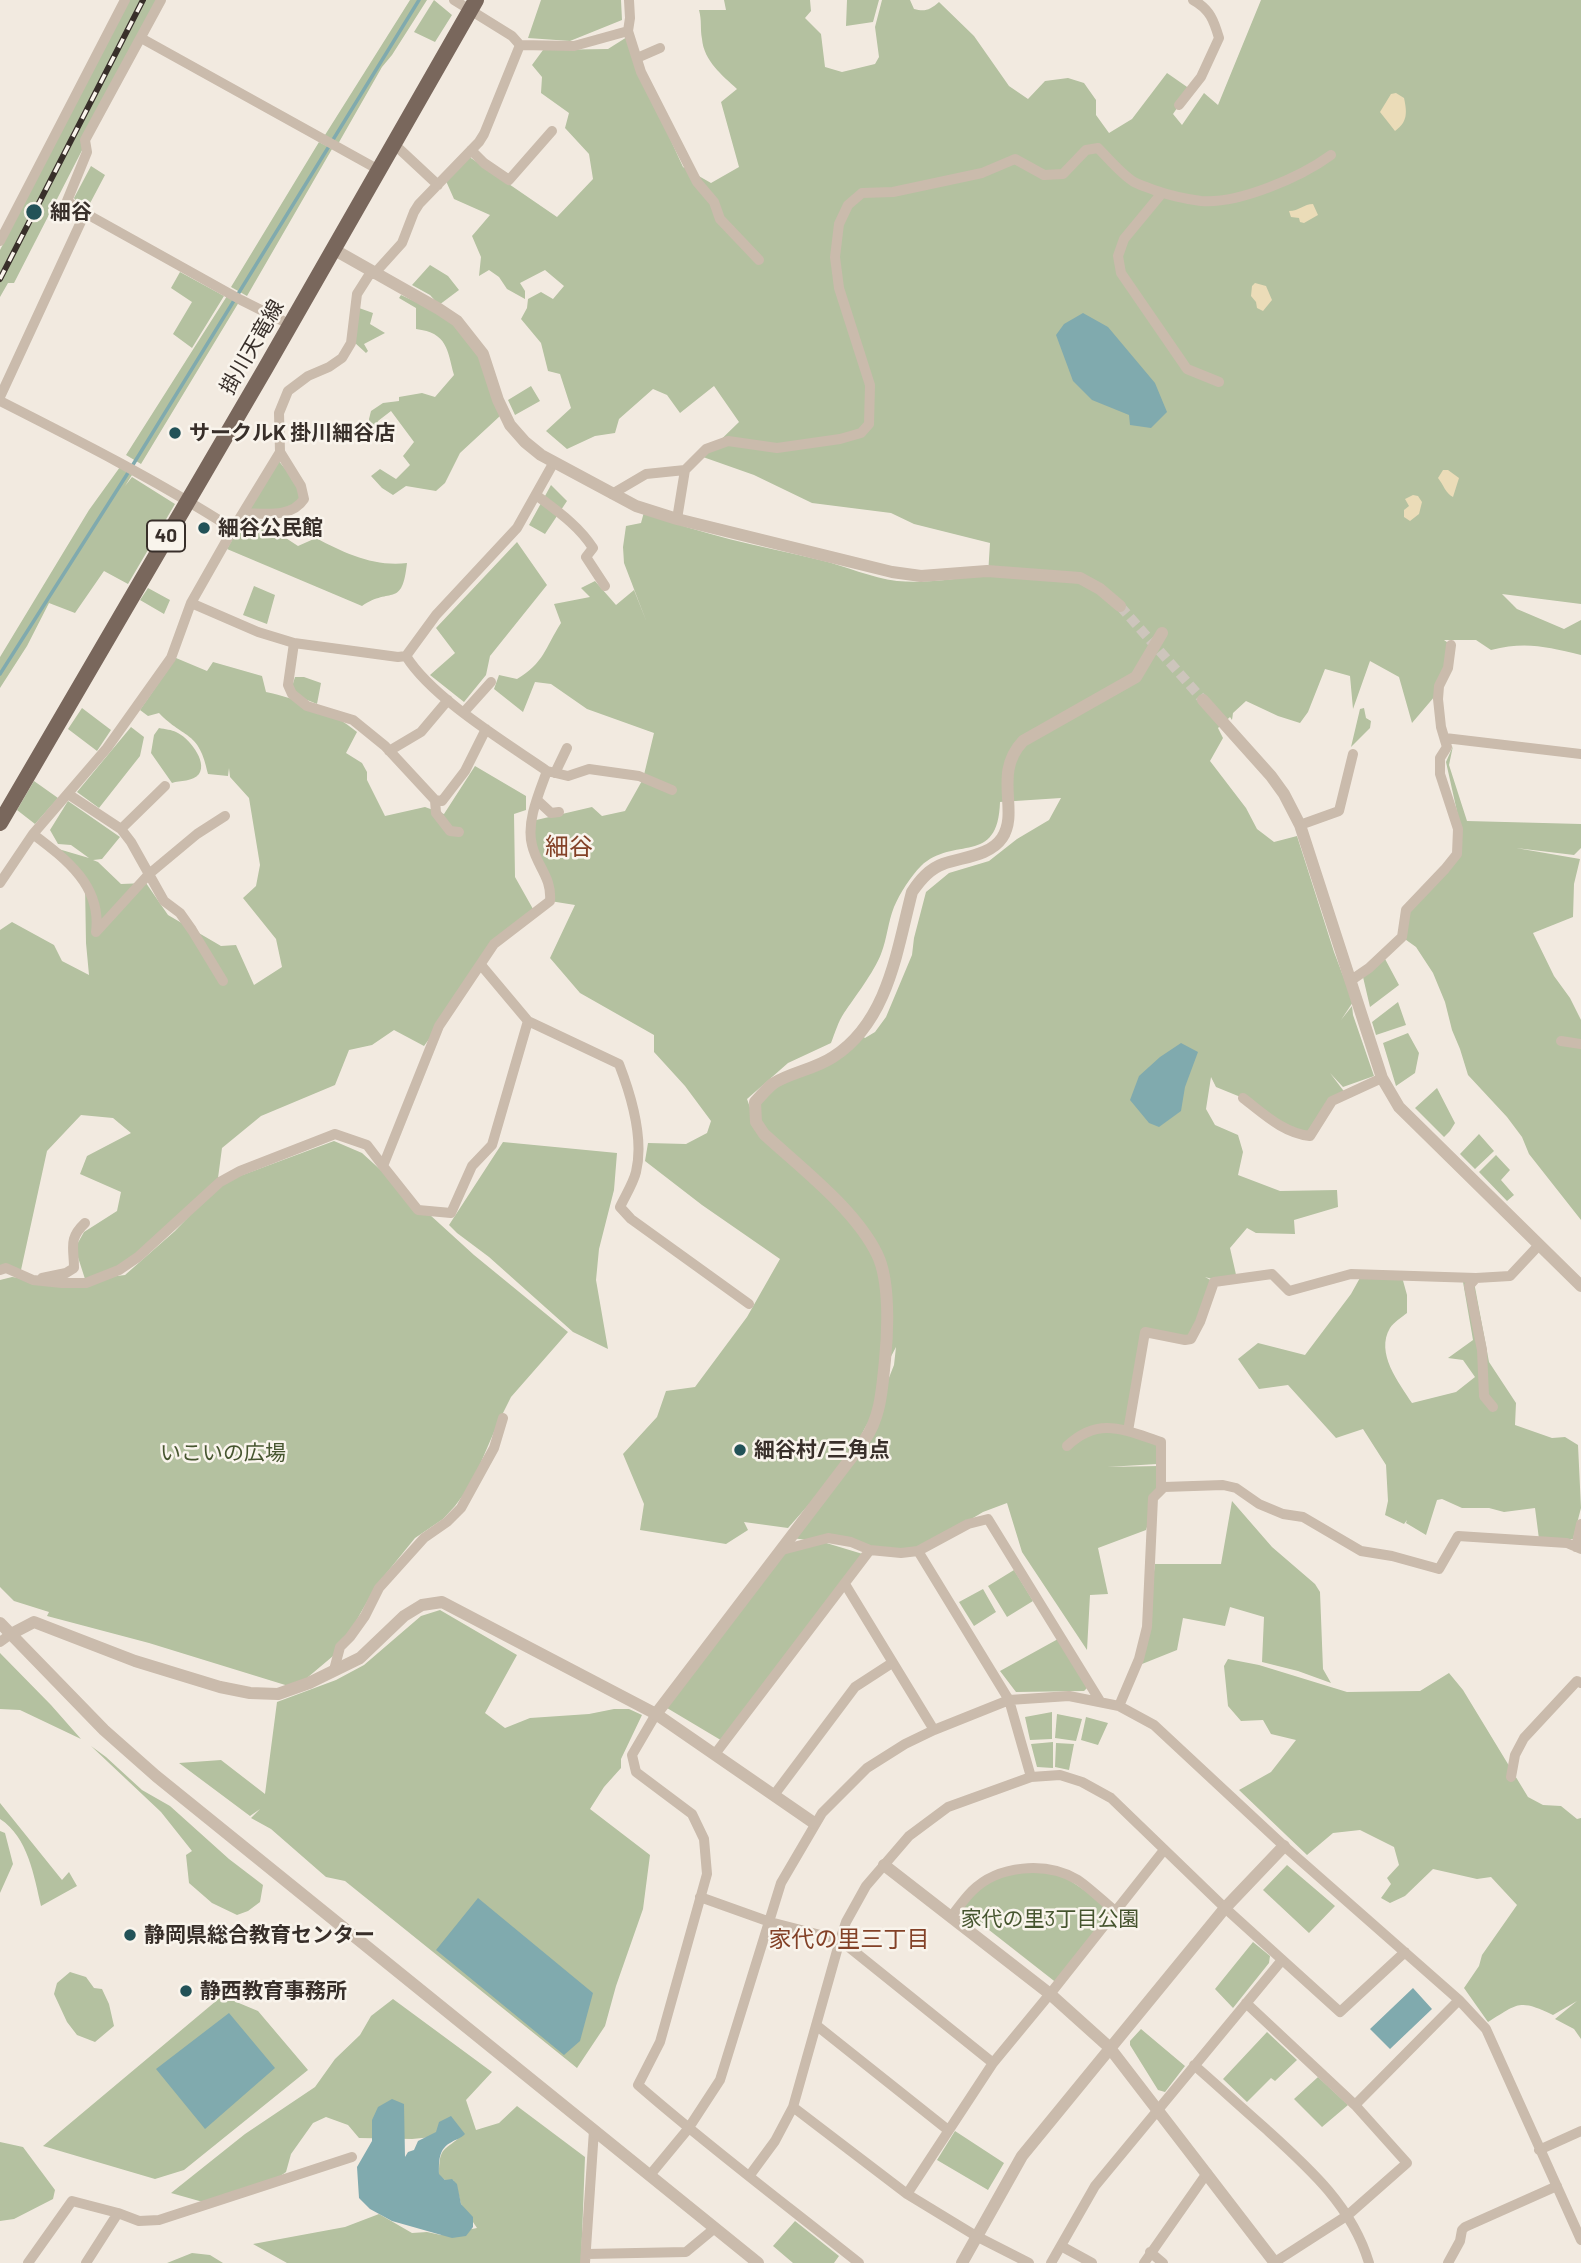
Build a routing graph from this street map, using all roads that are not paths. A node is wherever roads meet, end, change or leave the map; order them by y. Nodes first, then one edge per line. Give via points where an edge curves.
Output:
1 (125, 0) edge
2 (161, 0) edge
3 (454, 0) edge
4 (628, 0) edge
5 (1193, 0) edge
6 (473, 5) edge
7 (628, 31) junction
8 (141, 38) junction
9 (520, 45) junction
10 (660, 47) dead end
11 (637, 58) junction
12 (1179, 105) dead end
13 (552, 131) dead end
14 (394, 144) junction
15 (471, 150) junction
16 (1331, 155) dead end
17 (379, 170) junction
18 (438, 185) junction
19 (1162, 193) junction
20 (85, 213) junction
21 (0, 241) edge
22 (333, 250) junction
23 (759, 260) dead end
24 (373, 273) junction
25 (289, 324) junction
26 (1219, 382) dead end
27 (0, 399) edge
28 (281, 453) junction
29 (554, 462) junction
30 (685, 470) junction
31 (612, 494) junction
32 (536, 495) junction
33 (187, 500) junction
34 (243, 513) junction
35 (677, 519) junction
36 (233, 529) junction
37 (605, 586) dead end
38 (191, 603) junction
39 (1120, 606) tunnel mouth
40 (1162, 634) dead end
41 (294, 643) junction
42 (1451, 645) dead end
43 (406, 656) junction
44 (491, 682) dead end
45 (448, 700) junction
46 (1203, 700) tunnel mouth
47 (464, 712) junction
48 (486, 729) junction
49 (1445, 738) junction
50 (568, 748) dead end
51 (389, 751) junction
52 (1353, 754) dead end
53 (1581, 754) edge
54 (551, 772) junction
55 (165, 786) dead end
56 (672, 790) dead end
57 (68, 794) junction
58 (435, 800) junction
59 (537, 800) junction
60 (559, 812) dead end
61 (225, 816) dead end
62 (0, 823) edge
63 (1300, 825) junction
64 (121, 830) junction
65 (459, 832) dead end
66 (33, 834) junction
67 (149, 874) junction
68 (0, 883) edge
69 (481, 965) junction
70 (223, 981) dead end
71 (1350, 981) junction
72 (528, 1021) junction
73 (1561, 1041) dead end
74 (1581, 1044) edge
75 (1382, 1077) junction
76 (1243, 1098) dead end
77 (383, 1166) junction
78 (85, 1223) dead end
79 (1539, 1245) junction
80 (0, 1270) edge
81 (1476, 1278) junction
82 (33, 1280) junction
83 (1581, 1286) edge
84 (749, 1304) dead end
85 (1493, 1407) dead end
86 (503, 1418) dead end
87 (1128, 1431) junction
88 (1067, 1446) dead end
89 (1161, 1489) junction
90 (1581, 1524) edge
91 (1579, 1548) edge
92 (782, 1550) junction
93 (870, 1550) junction
94 (918, 1551) junction
95 (845, 1584) junction
96 (0, 1623) edge
97 (5, 1638) edge
98 (892, 1663) junction
99 (334, 1671) junction
100 (1581, 1683) edge
101 (1009, 1700) junction
102 (1100, 1702) junction
103 (1119, 1706) junction
104 (656, 1714) junction
105 (934, 1730) junction
106 (715, 1754) junction
107 (1031, 1777) junction
108 (1511, 1777) dead end
109 (774, 1795) junction
110 (814, 1824) junction
111 (1284, 1846) junction
112 (1164, 1850) junction
113 (884, 1865) junction
114 (700, 1897) junction
115 (1225, 1908) junction
116 (1115, 1911) junction
117 (951, 1917) junction
118 (770, 1922) junction
119 (840, 1940) junction
120 (1405, 1952) junction
121 (1282, 1960) junction
122 (1050, 1994) junction
123 (1460, 2000) junction
124 (1246, 2003) junction
125 (816, 2025) junction
126 (1109, 2047) junction
127 (993, 2063) junction
128 (1195, 2065) junction
129 (1355, 2105) junction
130 (793, 2107) junction
131 (1158, 2108) junction
132 (688, 2129) junction
133 (594, 2130) junction
134 (948, 2130) junction
135 (1581, 2131) edge
136 (1539, 2150) junction
137 (352, 2157) dead end
138 (1207, 2173) junction
139 (650, 2175) junction
140 (750, 2175) junction
141 (1557, 2186) junction
142 (906, 2194) junction
143 (118, 2213) junction
144 (1348, 2214) junction
145 (715, 2228) junction
146 (976, 2236) junction
147 (1581, 2240) edge
148 (1061, 2246) junction
149 (1150, 2252) junction
150 (586, 2259) edge
151 (1275, 2262) edge
152 (28, 2263) edge
153 (86, 2263) edge
154 (758, 2263) edge
155 (859, 2263) edge
156 (962, 2263) edge
157 (1029, 2263) edge
158 (1051, 2263) edge
159 (1092, 2263) edge
160 (1144, 2263) edge
161 (1163, 2263) edge
162 (1369, 2263) edge
163 (1448, 2263) edge

1 - 21 street
2 - 8 street
3 - 6 street
4 - 7 street
5 - 12 street via 1213,16 1219,38 1201,77
6 - 9 street
6 - 14 main road, 掛川天竜線 / 40
7 - 9 street via 574,46
7 - 11 street
8 - 17 street
8 - 20 street via 85,140 87,152 67,201
9 - 15 street via 484,134
10 - 11 street
11 - 23 street via 697,182 714,202 720,219
13 - 15 street via 509,180
14 - 17 main road, 掛川天竜線 / 40
14 - 18 street
15 - 18 street
16 - 19 street via 1292,178 1242,195 1200,201
17 - 22 main road, 掛川天竜線 / 40
18 - 24 street via 414,212 402,243
19 - 26 street via 1124,239 1118,256 1121,273 1186,369
19 - 30 street via 1133,181 1098,148 1086,150 1063,174 1044,175 1015,159 982,173 892,192 862,193 848,205 839,223 835,257 839,288 870,385 869,424 861,433 840,439 777,448 728,441 706,449
20 - 25 street
20 - 27 street
22 - 24 street
22 - 25 main road, 掛川天竜線 / 40
24 - 28 street via 357,294 351,343 342,358 288,391 279,413
24 - 29 street via 457,321 483,354 510,425
25 - 33 main road, 掛川天竜線 / 40
27 - 33 street
28 - 34 street
28 - 34 street via 304,491 299,507 288,512
29 - 31 street
29 - 32 street
30 - 31 street via 646,474
30 - 35 street
31 - 35 street
32 - 37 street via 586,537 593,548 586,557
32 - 43 street via 517,528 436,615
33 - 36 street
33 - 62 main road, 掛川天竜線 / 40
34 - 36 street
35 - 39 street via 921,576 987,571 1080,578
36 - 38 street
38 - 41 street
38 - 57 street via 171,658
40 - 92 street via 1136,677 1017,747 1007,774 1007,823 1002,838 990,850 941,864 920,879 912,892 888,985 871,1017 832,1058 772,1084 755,1102 756,1122 764,1134 832,1196 863,1232 878,1256 888,1307 881,1402 874,1428
41 - 43 street
41 - 51 street via 288,685 292,694 307,706 353,720
42 - 49 street via 1438,699
43 - 45 street
44 - 47 street
45 - 47 street
45 - 51 street via 421,732
46 - 63 street via 1271,776
47 - 48 street
48 - 54 street
48 - 58 street via 465,771 442,801
49 - 53 street
49 - 71 street via 1440,774 1458,829 1457,855 1406,909 1402,937
50 - 54 street
51 - 58 street
52 - 63 street via 1339,811
54 - 56 street via 568,776 589,769 639,776
54 - 59 street
55 - 64 street
57 - 64 street
57 - 66 street
58 - 65 street via 436,813 450,831
59 - 60 street via 551,813
59 - 69 street via 531,844 551,888 550,901 494,944
61 - 67 street
63 - 71 street
64 - 67 street
66 - 67 street via 69,862 90,892 98,917 96,932
66 - 68 street
67 - 70 street via 164,901 192,930
69 - 72 street
69 - 77 street via 439,1026
71 - 75 street
72 - 77 street via 492,1145 472,1166 451,1213 418,1210
72 - 84 street via 619,1064 631,1096 639,1149 636,1173 620,1207
73 - 74 street
75 - 76 street via 1332,1101 1310,1136 1297,1135 1277,1124
75 - 79 street via 1399,1107
77 - 82 street via 368,1145 335,1134 220,1182 119,1270 86,1283
78 - 82 street via 72,1244 74,1268
79 - 81 street via 1510,1276
79 - 83 street
80 - 82 street via 6,1268
81 - 85 street via 1469,1286 1482,1350 1484,1396
81 - 87 street via 1351,1274 1289,1291 1272,1274 1214,1282 1191,1339 1145,1332
86 - 99 street via 494,1448 461,1508 424,1538 379,1587 365,1616 340,1647
87 - 88 street via 1093,1430
87 - 89 street via 1161,1442
89 - 91 street via 1236,1488 1259,1504 1303,1517 1361,1550 1439,1569 1458,1536 1567,1543
89 - 103 street via 1153,1498 1147,1628
90 - 91 street
92 - 93 street via 828,1538
92 - 104 street
93 - 94 street
93 - 95 street
94 - 101 street
94 - 102 street via 968,1524 988,1519
95 - 98 street
95 - 106 street
96 - 97 street
97 - 99 street via 34,1622 135,1661 250,1693 278,1694
97 - 133 street via 156,1776
98 - 105 street
98 - 109 street via 855,1686
99 - 104 street via 360,1658 404,1616 422,1605 442,1602
100 - 108 street via 1577,1681 1524,1738
101 - 102 street via 1069,1696
101 - 105 street
101 - 107 street
102 - 103 street
103 - 111 street via 1154,1725
104 - 106 street
104 - 114 street via 632,1755 636,1772 692,1814 704,1839 707,1874
105 - 110 street via 867,1768
106 - 109 street
107 - 112 street via 1059,1775 1082,1782 1111,1798
107 - 113 street via 948,1807 909,1836
109 - 110 street
110 - 118 street via 781,1883
111 - 115 street
111 - 120 street
112 - 115 street
112 - 116 street
113 - 117 street
113 - 119 street via 866,1886
114 - 118 street
114 - 132 street via 660,2042 638,2085
115 - 121 street
115 - 126 street
116 - 117 street via 1056,1869 1025,1868 999,1874 973,1890
116 - 122 street
117 - 122 street
118 - 119 street
118 - 132 street via 720,2080
119 - 125 street
119 - 127 street
120 - 121 street via 1339,2012
120 - 123 street
121 - 124 street
122 - 126 street
122 - 127 street
123 - 129 street
123 - 136 street via 1486,2029
124 - 128 street
124 - 129 street
125 - 130 street
125 - 134 street
126 - 131 street
126 - 146 street via 1022,2156
127 - 134 street
128 - 131 street
128 - 144 street via 1313,2171
129 - 144 street via 1407,2163
130 - 140 street
130 - 142 street
131 - 138 street
131 - 148 street via 1095,2186
132 - 139 street
132 - 140 street
133 - 139 street
133 - 150 street
134 - 142 street
135 - 136 street
136 - 141 street
137 - 143 street via 159,2220 139,2221
138 - 149 street
138 - 151 street
139 - 145 street
140 - 155 street
141 - 147 street
141 - 163 street via 1465,2227
142 - 146 street
143 - 152 street via 72,2201
143 - 153 street
144 - 151 street
144 - 162 street
145 - 150 street via 686,2252
145 - 154 street
146 - 156 street
146 - 157 street
148 - 158 street
148 - 159 street
149 - 160 street
149 - 161 street

